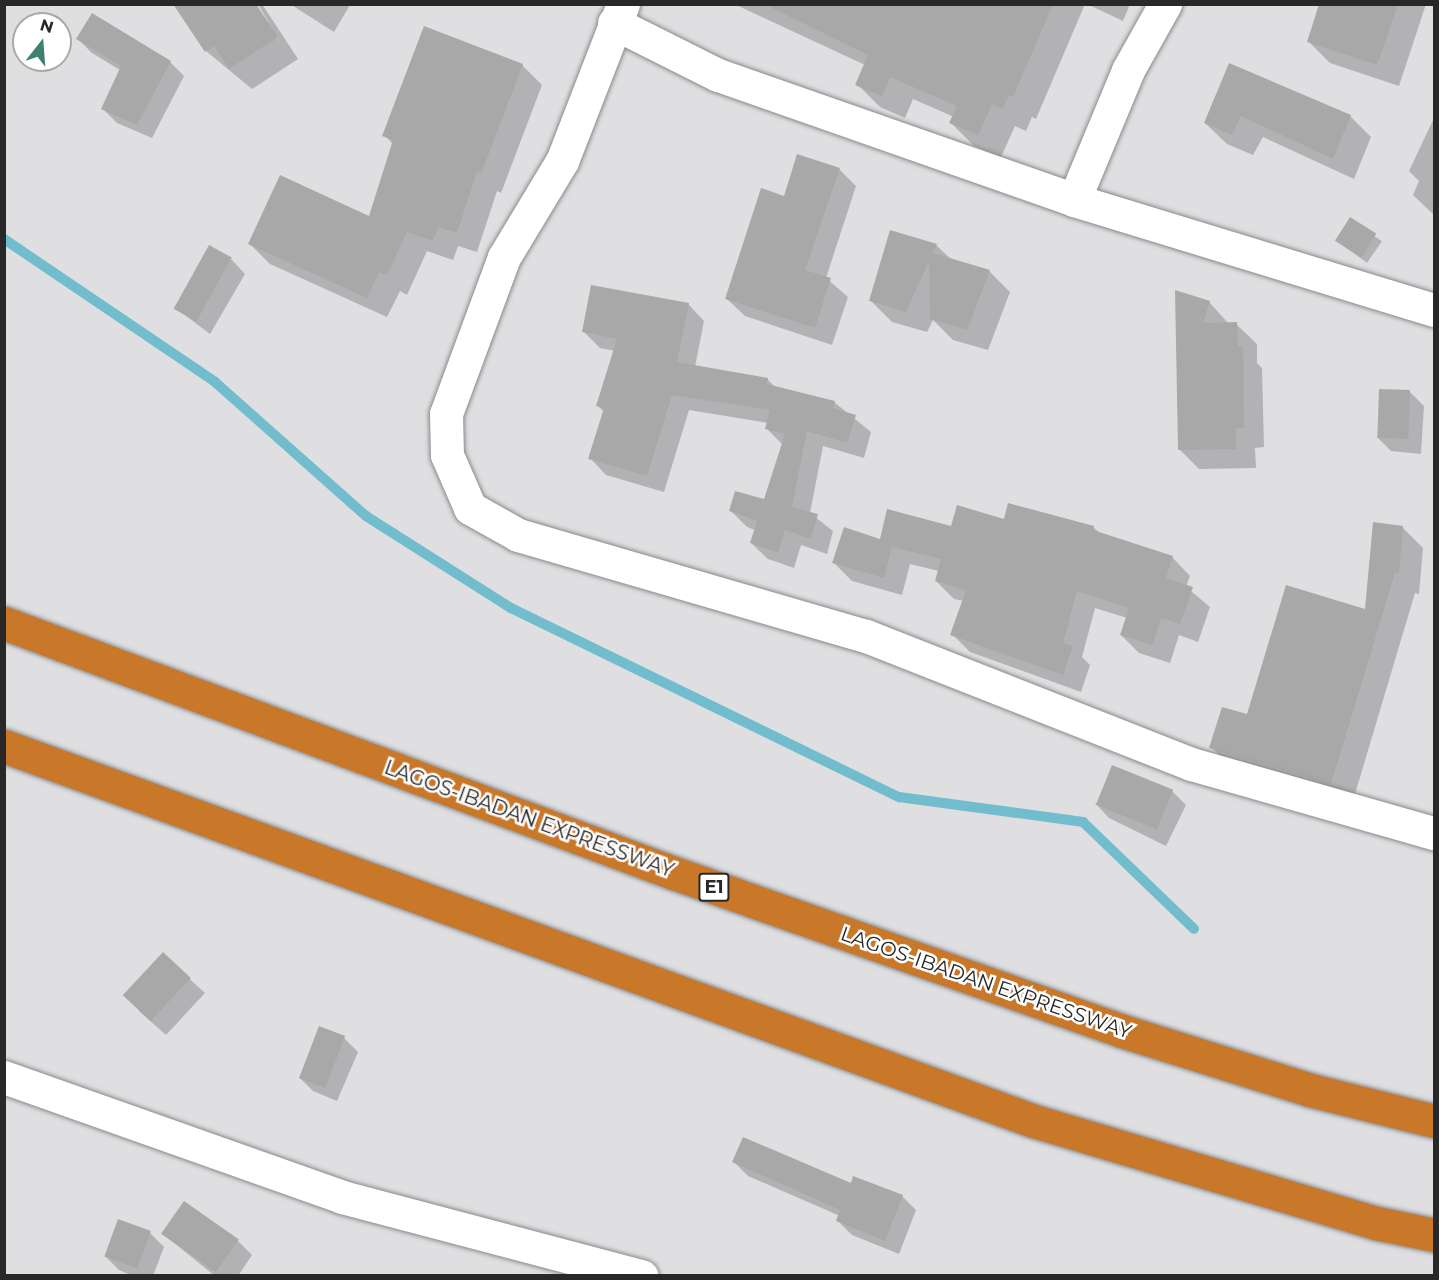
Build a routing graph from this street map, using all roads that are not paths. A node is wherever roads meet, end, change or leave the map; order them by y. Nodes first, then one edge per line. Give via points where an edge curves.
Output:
1 (1165, 4) edge
2 (619, 14) edge
3 (1074, 200) junction
4 (1434, 310) edge
5 (4, 623) edge
6 (4, 746) edge
7 (1434, 833) edge
8 (4, 1077) edge
9 (1434, 1121) edge
10 (1434, 1235) edge
11 (642, 1275) edge

1 - 3 street via 1128,70
2 - 3 street via 718,75
2 - 7 street via 562,161 492,284 446,414 447,455 470,508 518,535 866,636 1191,764
3 - 4 street
5 - 9 highway, LAGOS-IBADAN EXPRESSWAY / E1 via 671,872 1100,1023 1310,1090
6 - 10 highway via 1034,1121 1376,1223
8 - 11 street via 342,1197

